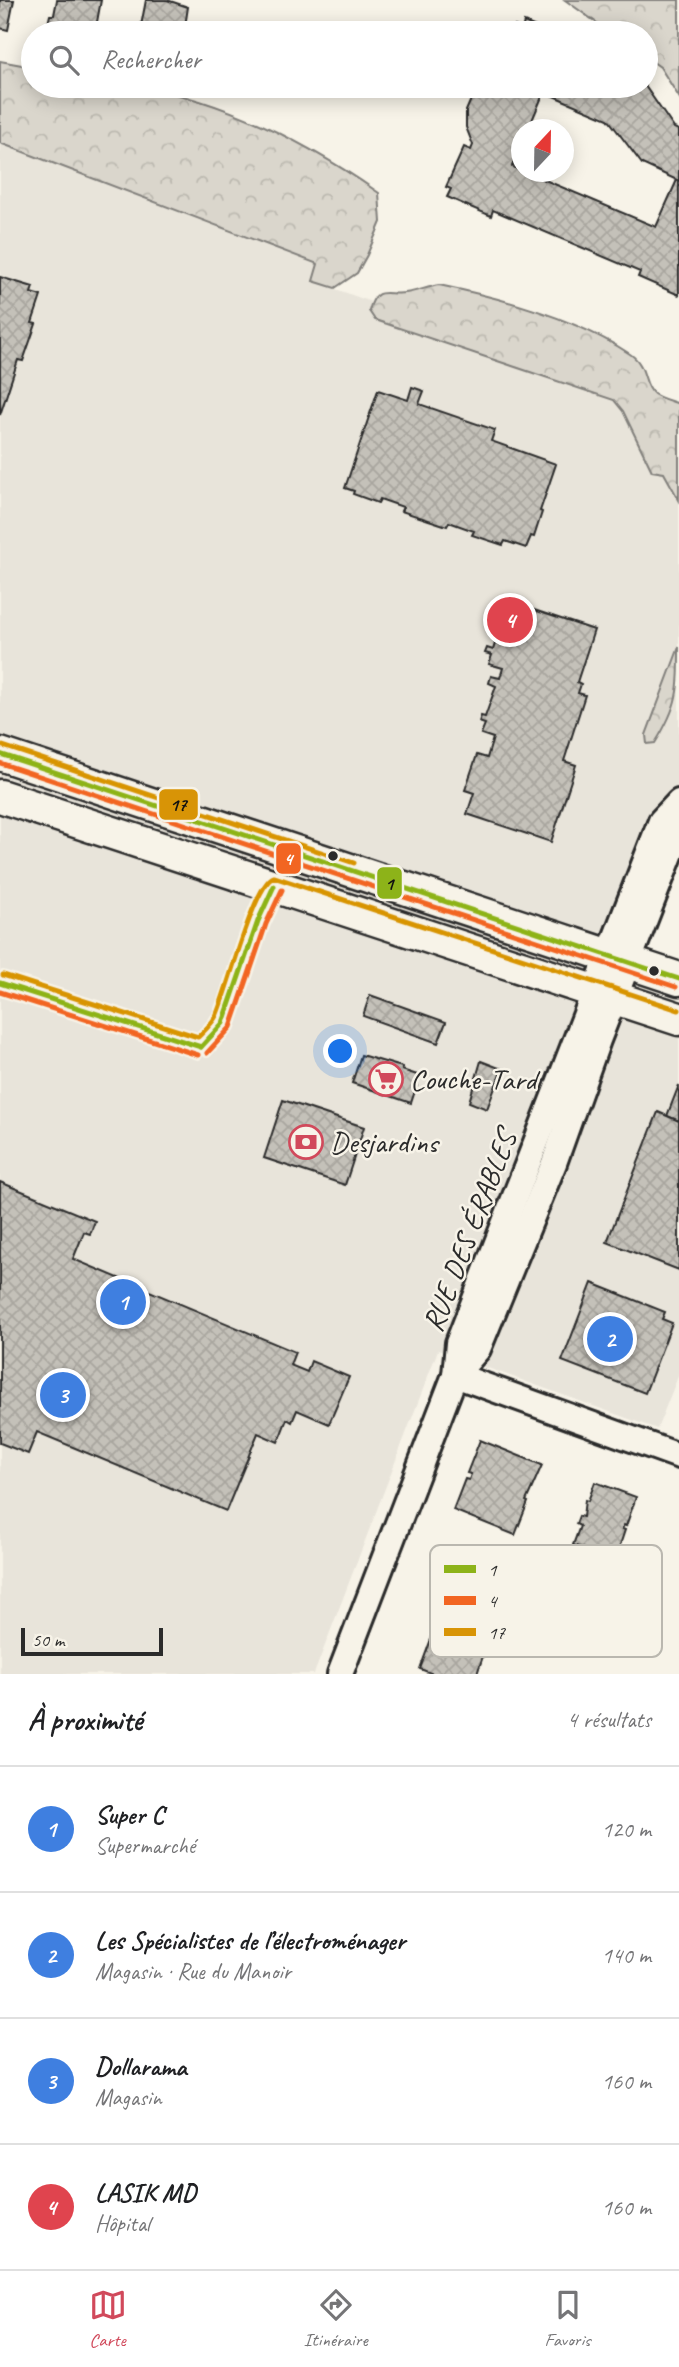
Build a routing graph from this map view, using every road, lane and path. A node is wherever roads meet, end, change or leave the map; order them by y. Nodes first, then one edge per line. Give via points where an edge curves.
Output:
1 (0, 754) edge
2 (0, 796) edge
3 (679, 802) edge
4 (679, 832) edge
5 (619, 959) junction
6 (679, 979) edge
7 (605, 995) junction
8 (679, 1019) edge
9 (455, 1375) junction
10 (679, 1455) edge
11 (340, 1674) edge

1 - 5 main road
2 - 7 main road
3 - 5 street, RUE DES ÉRABLES via 661,821
4 - 5 street, RUE DES ÉRABLES
5 - 6 main road
5 - 7 street, RUE DES ÉRABLES
7 - 8 main road
7 - 9 street, RUE DES ÉRABLES via 458,1343
9 - 10 street
9 - 11 street, RUE DES ÉRABLES

